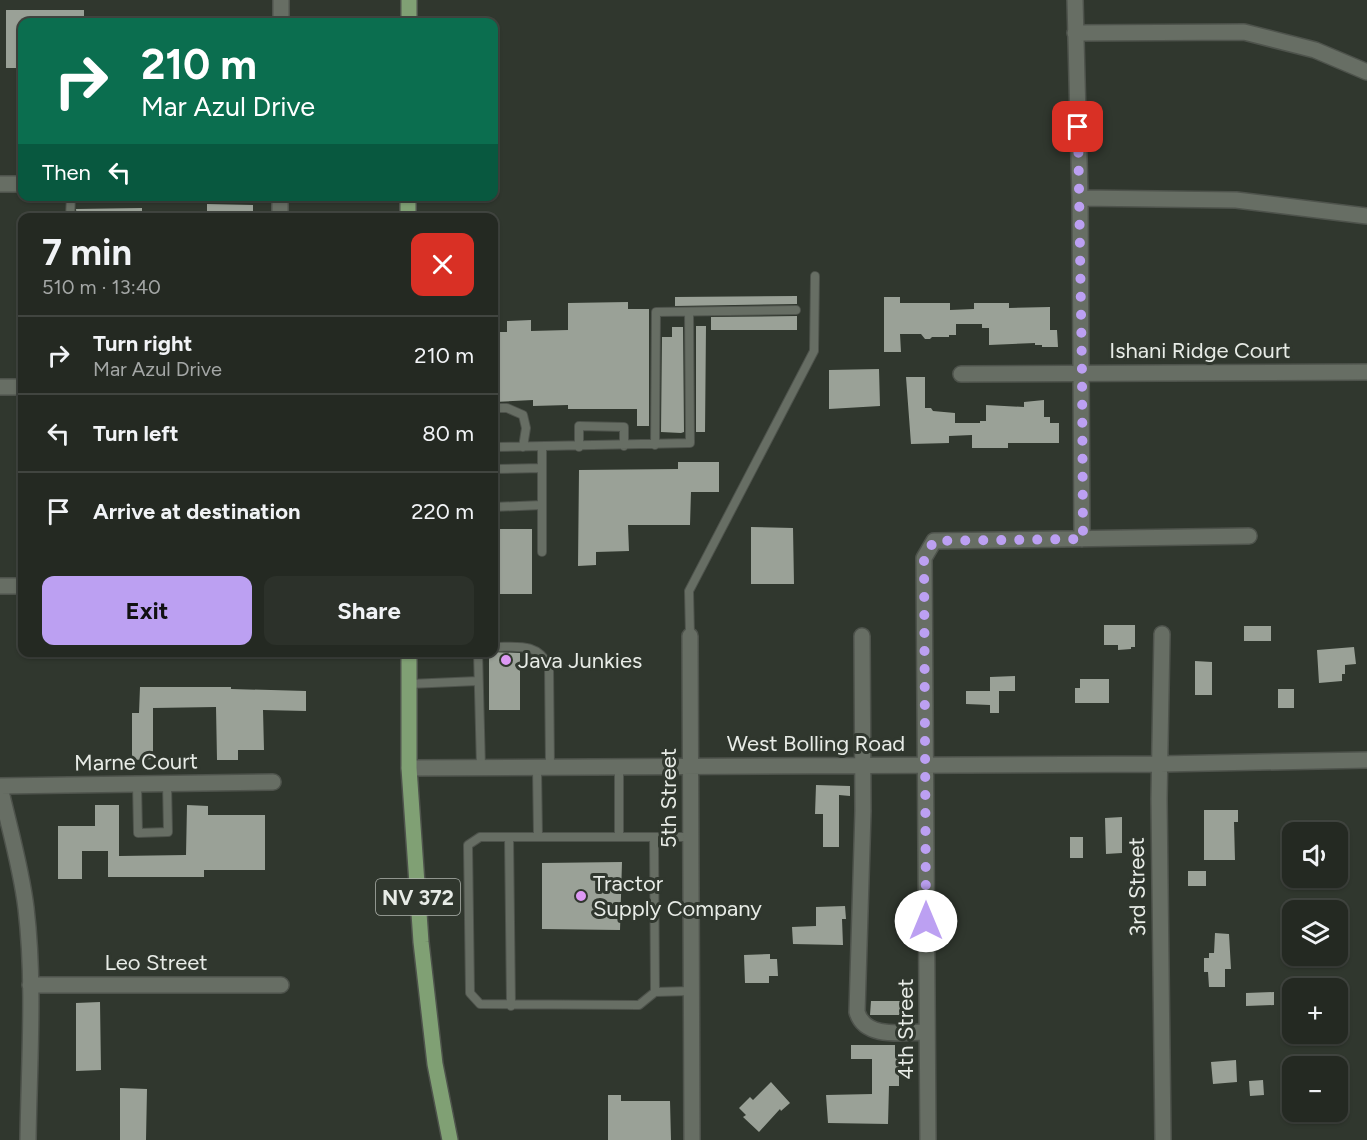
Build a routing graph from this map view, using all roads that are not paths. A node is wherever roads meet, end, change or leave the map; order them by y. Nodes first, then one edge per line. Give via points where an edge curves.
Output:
1 (281, 0) edge
2 (409, 0) edge
3 (1075, 0) edge
4 (281, 18) edge
5 (409, 18) edge
6 (1075, 33) junction
7 (1367, 72) edge
8 (0, 184) edge
9 (18, 184) edge
10 (1080, 198) junction
11 (1367, 216) edge
12 (815, 276) dead end
13 (796, 310) dead end
14 (689, 312) junction
15 (1367, 372) edge
16 (1082, 373) junction
17 (962, 374) dead end
18 (0, 387) edge
19 (18, 387) edge
20 (498, 408) edge
21 (624, 446) junction
22 (655, 446) junction
23 (498, 447) edge
24 (523, 447) junction
25 (542, 447) junction
26 (579, 447) junction
27 (542, 468) junction
28 (498, 469) edge
29 (542, 506) junction
30 (498, 507) edge
31 (1249, 536) dead end
32 (1083, 539) junction
33 (542, 552) dead end
34 (0, 586) edge
35 (18, 586) edge
36 (1162, 634) dead end
37 (690, 636) joint
38 (862, 636) dead end
39 (498, 647) edge
40 (409, 657) edge
41 (477, 657) edge
42 (478, 681) junction
43 (409, 684) junction
44 (1367, 760) edge
45 (1160, 764) junction
46 (925, 765) junction
47 (690, 766) junction
48 (862, 766) junction
49 (619, 767) junction
50 (409, 768) junction
51 (481, 768) junction
52 (544, 768) junction
53 (273, 782) dead end
54 (137, 784) junction
55 (167, 784) junction
56 (0, 787) edge
57 (509, 837) junction
58 (538, 837) junction
59 (619, 837) junction
60 (654, 837) junction
61 (690, 837) junction
62 (30, 985) junction
63 (281, 985) dead end
64 (691, 991) junction
65 (655, 992) junction
66 (512, 1006) junction
67 (927, 1032) junction
68 (28, 1140) edge
69 (450, 1140) edge
70 (692, 1140) edge
71 (928, 1140) edge
72 (1163, 1140) edge

1 - 4 street
2 - 5 main road
3 - 6 street
6 - 7 street via 1244,32 1315,50
6 - 10 street
8 - 9 street
10 - 11 street via 1236,200
10 - 16 street
12 - 37 lane via 814,351 690,591
13 - 14 lane
14 - 22 lane via 690,443
14 - 22 lane via 656,312
15 - 16 street, Ishani Ridge Court
16 - 17 street, Ishani Ridge Court
16 - 32 street
18 - 19 street
20 - 24 lane via 523,415
21 - 22 lane
21 - 26 lane
21 - 26 lane via 624,427 579,426
23 - 24 lane
24 - 25 lane
25 - 26 lane
25 - 27 lane
27 - 28 lane
27 - 29 lane
29 - 30 lane
29 - 33 lane
31 - 32 street
32 - 46 street, 4th Street via 934,541 924,558
34 - 35 street
36 - 45 street, 3rd Street
37 - 47 street, 5th Street
38 - 48 street
39 - 52 lane via 530,648 542,654 549,666
40 - 43 main road, NV 372
41 - 42 lane
42 - 43 lane
42 - 51 lane
43 - 50 main road, NV 372
44 - 45 street, West Bolling Road
45 - 46 street, West Bolling Road
45 - 72 street, 3rd Street
46 - 48 street, West Bolling Road
46 - 67 street, 4th Street
47 - 48 street, West Bolling Road
47 - 49 street, West Bolling Road
47 - 61 street, 5th Street
48 - 67 street via 859,1021 882,1032
49 - 52 street, West Bolling Road
49 - 59 lane
50 - 51 street, West Bolling Road
50 - 69 main road, NV 372 via 420,942 435,1064
51 - 52 street, West Bolling Road
52 - 58 lane
53 - 55 street, Marne Court
54 - 55 street, Marne Court
54 - 55 lane via 138,833 168,832
54 - 56 street, Marne Court
56 - 62 street via 26,908
57 - 58 lane
57 - 66 lane
57 - 66 lane via 480,837 468,845 470,993 480,1004
58 - 59 lane
59 - 60 lane
60 - 61 lane
60 - 65 lane
61 - 64 street, 5th Street
62 - 63 street, Leo Street
62 - 68 street
64 - 65 lane
64 - 70 street, 5th Street
65 - 66 lane via 639,1005
67 - 71 street, 4th Street

